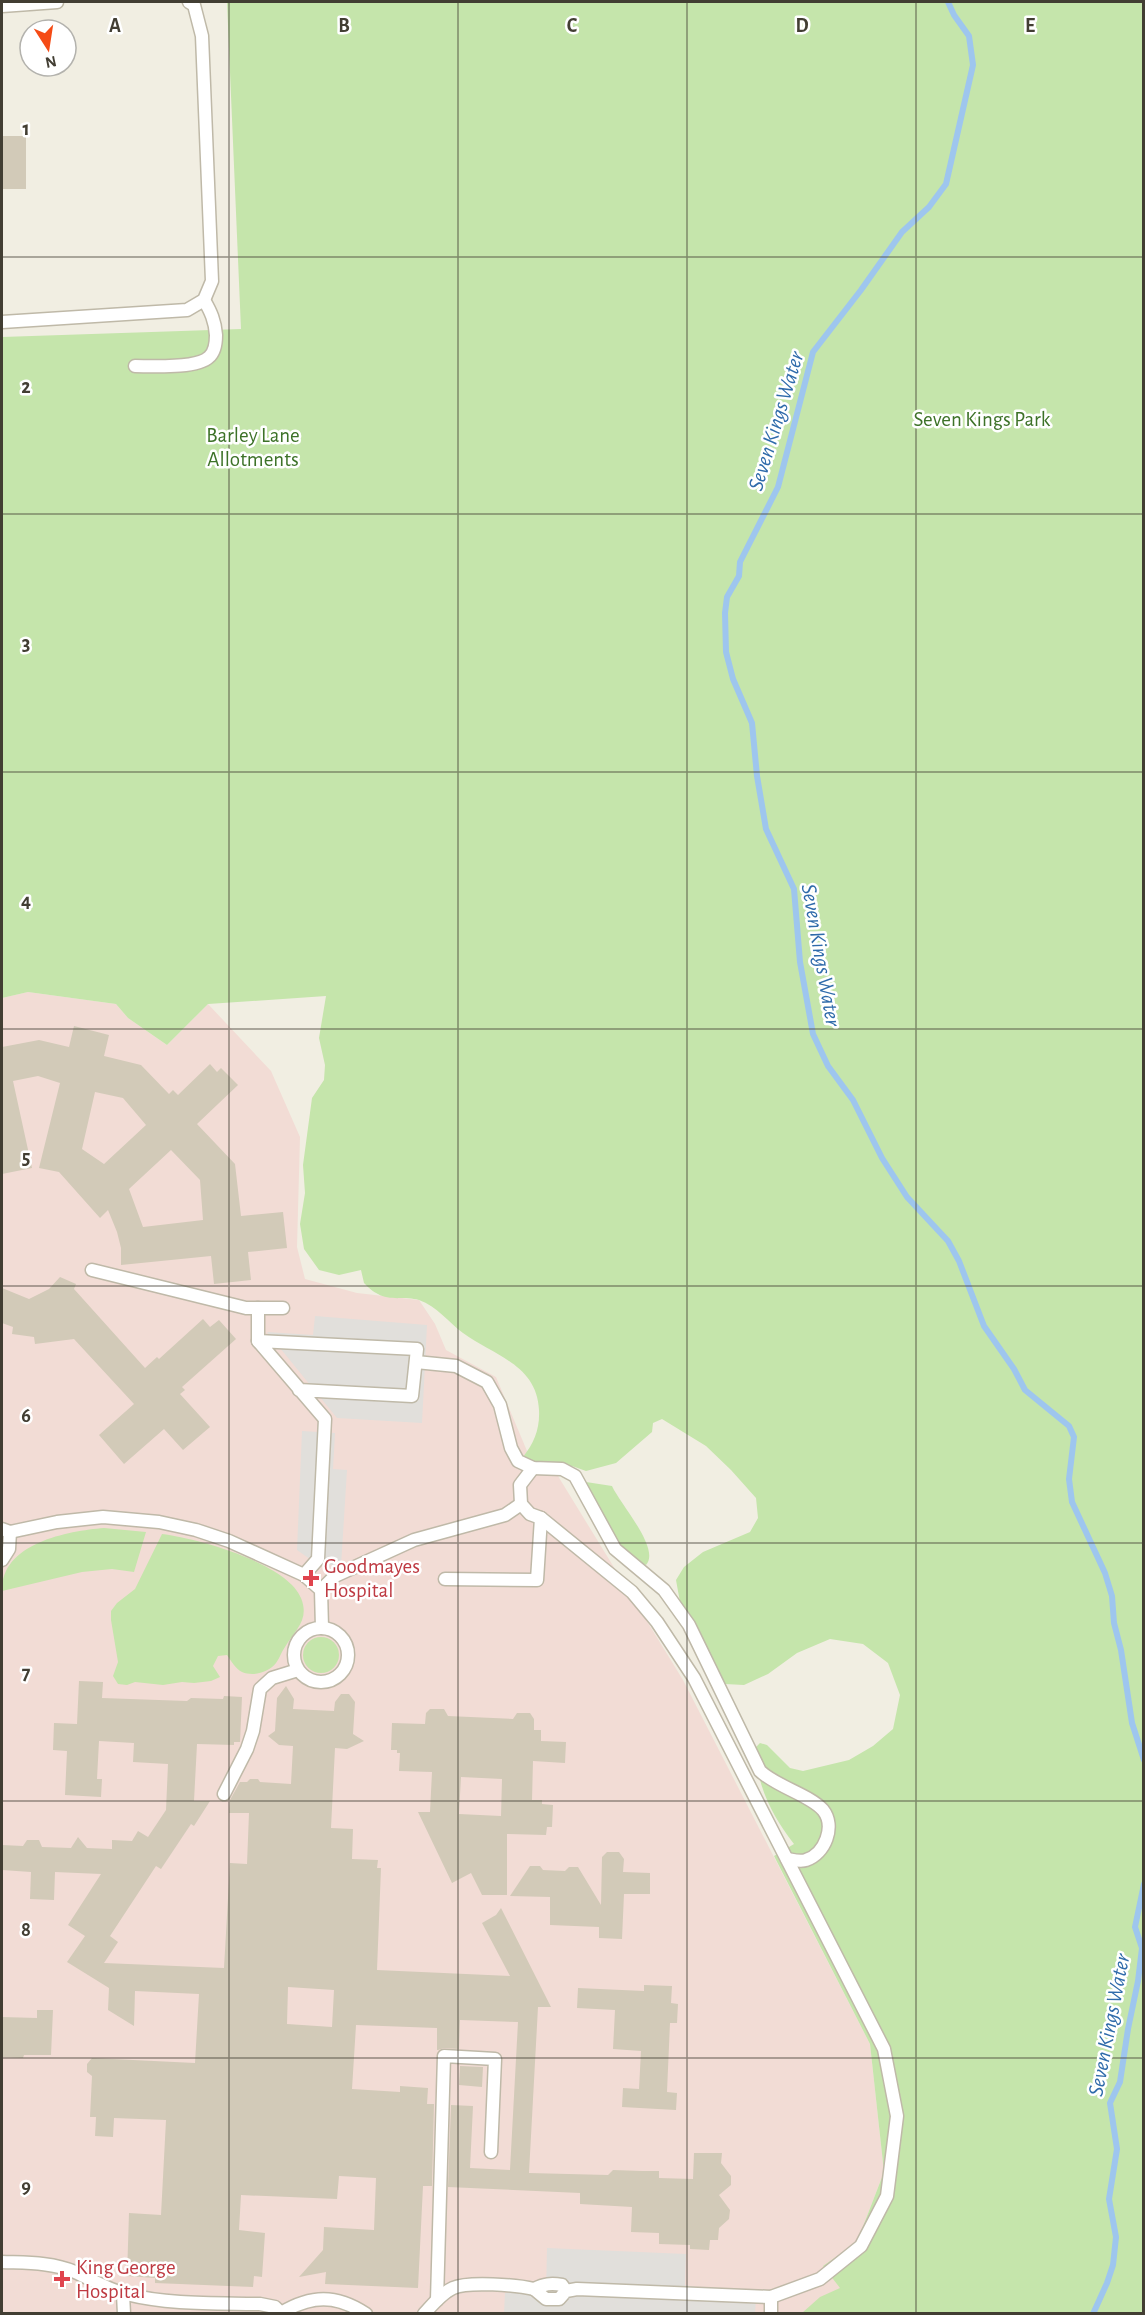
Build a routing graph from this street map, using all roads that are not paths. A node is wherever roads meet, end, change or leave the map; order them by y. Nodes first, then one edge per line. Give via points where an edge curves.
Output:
1 (57, 2) edge
2 (189, 2) edge
3 (2, 6) edge
4 (204, 300) junction
5 (2, 322) edge
6 (135, 366) dead end
7 (92, 1270) dead end
8 (258, 1308) junction
9 (283, 1308) dead end
10 (258, 1341) junction
11 (416, 1362) junction
12 (299, 1390) junction
13 (533, 1468) junction
14 (521, 1504) junction
15 (541, 1518) junction
16 (6, 1530) edge
17 (2, 1560) edge
18 (304, 1575) junction
19 (445, 1580) dead end
20 (321, 1590) junction
21 (322, 1628) junction
22 (298, 1670) junction
23 (224, 1794) dead end
24 (787, 1859) junction
25 (491, 2152) dead end
26 (2, 2262) edge
27 (123, 2294) junction
28 (771, 2297) junction
29 (437, 2300) junction
30 (124, 2313) edge
31 (282, 2313) edge
32 (366, 2313) edge
33 (424, 2313) edge
34 (771, 2313) edge

1 - 3 lane
2 - 4 lane via 194,5 202,36 212,281
4 - 5 lane via 187,310
4 - 6 lane via 215,325 214,350 209,358 180,365
7 - 8 lane
8 - 9 lane
8 - 10 lane
10 - 11 lane via 417,1349
10 - 12 lane
11 - 12 lane via 412,1396
11 - 13 lane via 456,1366 487,1382 500,1405 511,1448 518,1461
12 - 18 lane via 326,1419 318,1559
13 - 14 lane via 520,1485
13 - 24 lane via 562,1469 575,1476 615,1549 664,1590 689,1625 760,1771 824,1811 830,1826 827,1839 805,1861
14 - 15 lane via 530,1514
14 - 20 lane via 505,1515 414,1540 335,1576
15 - 19 lane via 537,1580
15 - 24 lane via 632,1592 657,1622 694,1678
16 - 17 lane via 9,1549
16 - 18 lane via 103,1517 159,1522 229,1541
18 - 20 lane
20 - 21 lane
21 - 22 lane via 300,1638 294,1654
21 - 22 lane via 343,1640 346,1664 336,1677 322,1682
22 - 23 lane via 272,1678 260,1689 247,1749
24 - 28 lane via 884,2049 897,2116 887,2196 861,2246 820,2279
25 - 29 lane via 495,2059 444,2056
26 - 27 lane via 58,2266
27 - 30 lane
27 - 31 lane via 164,2302 260,2304
28 - 29 lane via 577,2289 566,2291 559,2299 546,2299 534,2289 503,2285 459,2286
28 - 34 lane
29 - 33 lane
31 - 32 lane via 300,2302 316,2299 341,2301

